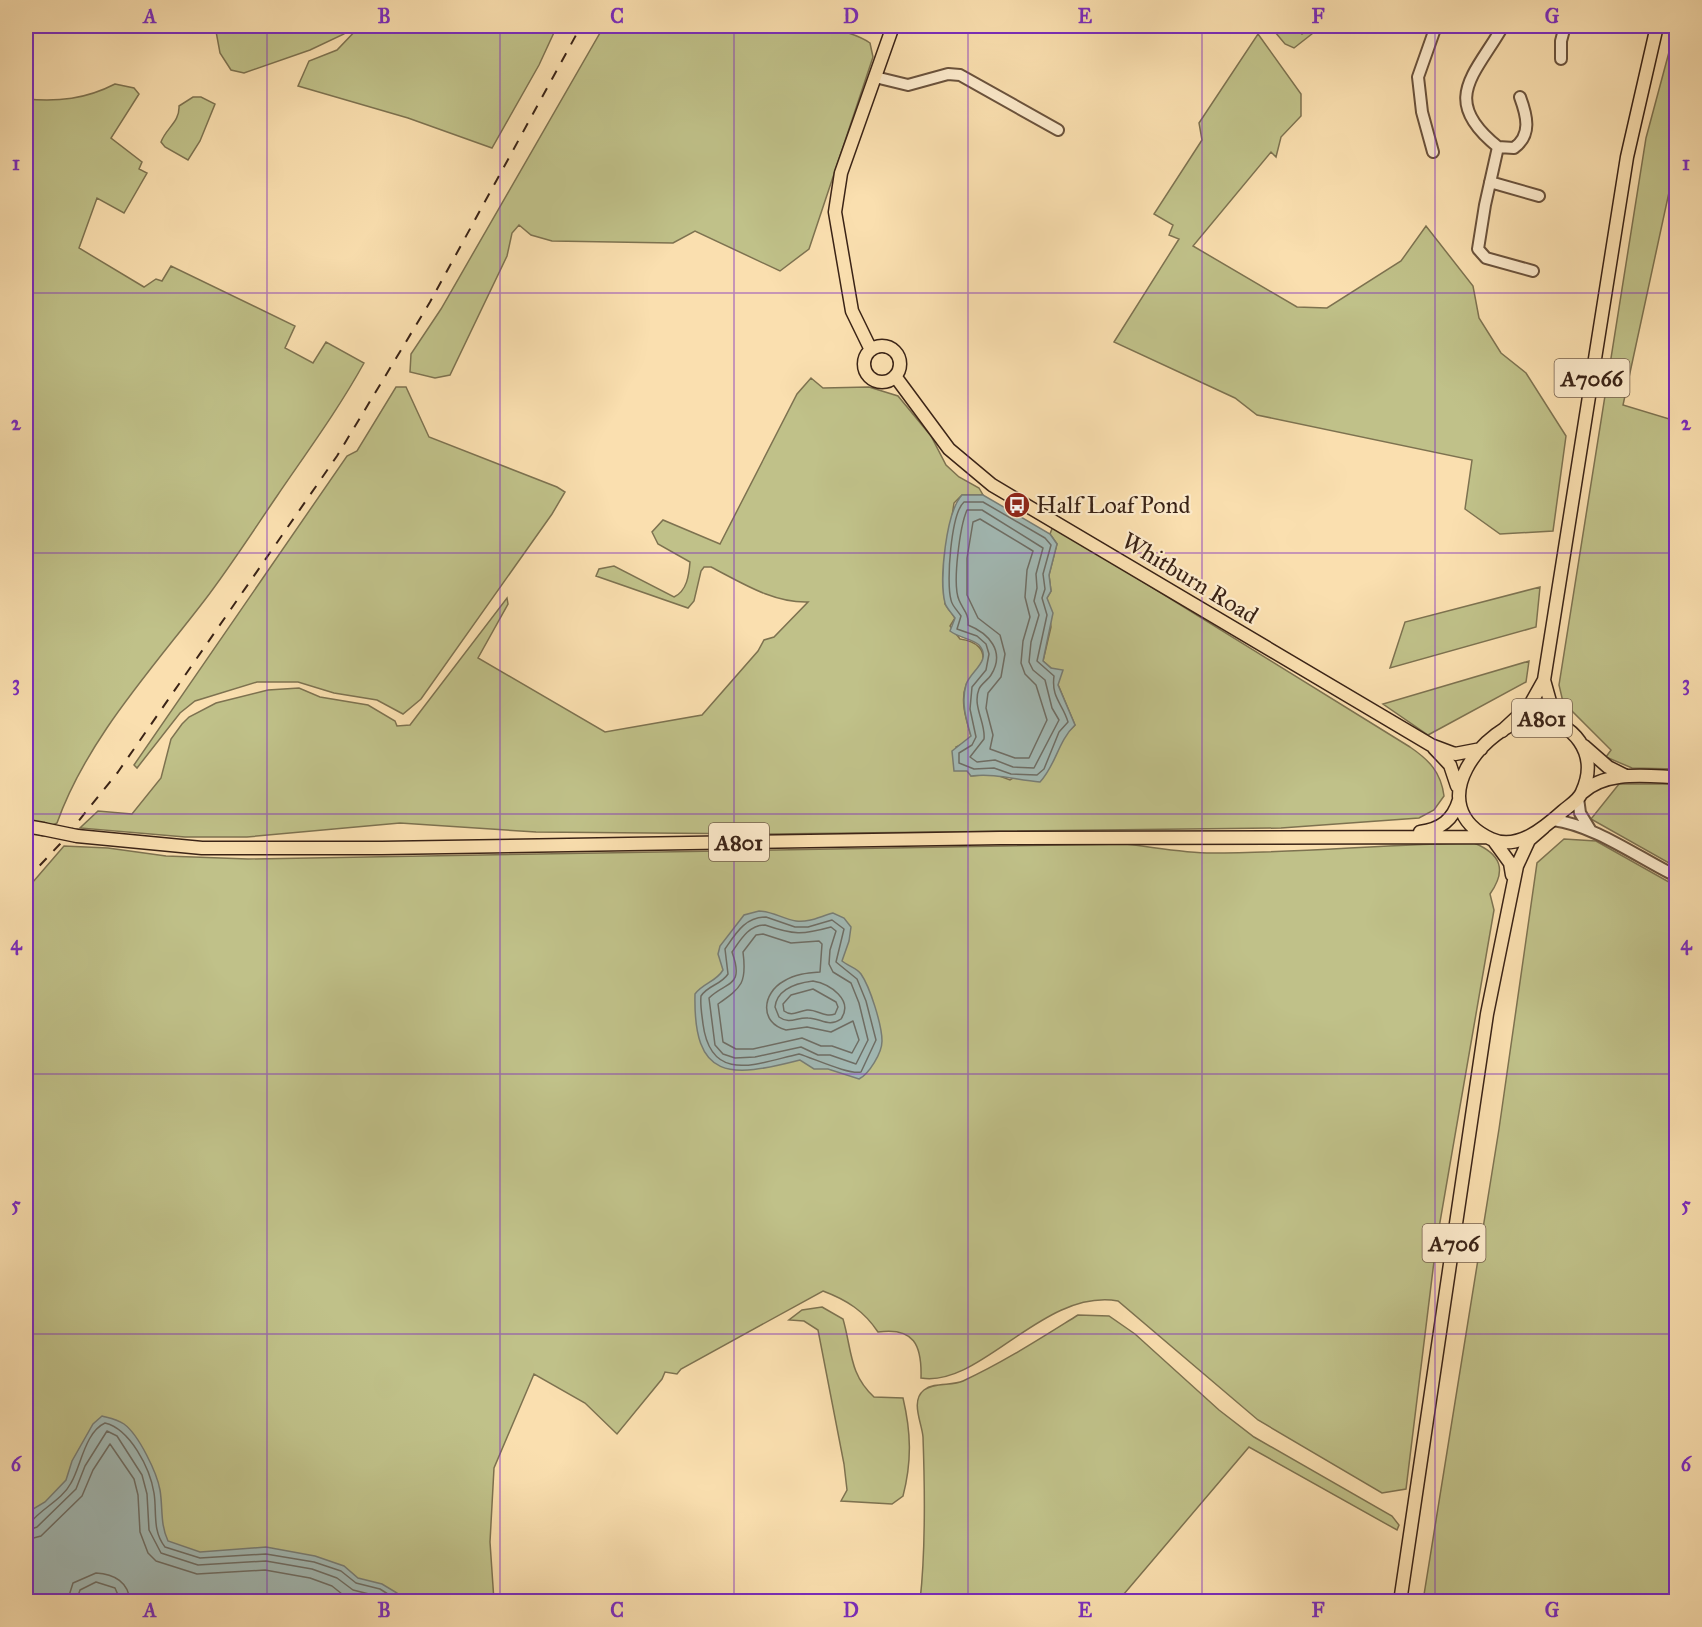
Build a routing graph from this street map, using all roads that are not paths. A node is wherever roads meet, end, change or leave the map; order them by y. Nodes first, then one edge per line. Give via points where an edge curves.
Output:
1 (893, 26) edge
2 (1436, 26) edge
3 (1503, 26) edge
4 (1565, 26) edge
5 (1657, 26) edge
6 (1561, 59) dead end
7 (875, 76) junction
8 (1520, 97) dead end
9 (1058, 130) dead end
10 (1498, 147) junction
11 (1433, 152) dead end
12 (1490, 182) junction
13 (1539, 196) dead end
14 (1533, 271) dead end
15 (871, 350) junction
16 (895, 376) junction
17 (1544, 680) junction
18 (1561, 723) junction
19 (1502, 731) junction
20 (1578, 738) junction
21 (1431, 745) junction
22 (1481, 749) junction
23 (1626, 776) junction
24 (1677, 777) edge
25 (1580, 796) junction
26 (1459, 797) junction
27 (1549, 823) junction
28 (26, 826) edge
29 (1591, 831) junction
30 (1401, 835) junction
31 (1490, 839) junction
32 (1677, 876) edge
33 (1514, 885) junction
34 (1400, 1602) edge

1 - 7 main road
2 - 11 street via 1418,77
3 - 10 street via 1470,80 1465,104 1468,115
4 - 6 street
5 - 17 main road, A7066 via 1627,158
7 - 9 street via 908,85 948,74 960,75
7 - 15 main road via 841,173 835,212 852,311
8 - 10 street via 1527,132 1514,148
10 - 12 street
12 - 13 street
12 - 14 street via 1478,249 1486,258
15 - 16 main road via 885,346 894,351 900,363
15 - 16 main road via 864,363 867,374 878,381
16 - 21 main road, Whitburn Road via 949,449 992,485
17 - 18 main road, A7066
17 - 19 main road, A7066 via 1530,705
18 - 19 main road, A801 via 1535,717 1518,720
18 - 20 main road, A801
19 - 22 main road, A801
20 - 23 main road, A801 via 1596,759
20 - 25 main road, A801 via 1587,762
21 - 22 main road, Whitburn Road via 1455,754
21 - 26 main road, Whitburn Road via 1450,765
22 - 26 main road, A801 via 1461,775
23 - 24 main road, A801
23 - 25 main road, A801 via 1601,781
25 - 27 main road, A801
25 - 29 street via 1580,813
26 - 30 main road, A801 via 1455,814 1442,826
26 - 31 main road via 1466,818
27 - 29 street via 1570,822
27 - 31 main road, A801 via 1514,842
27 - 33 main road, A706 via 1528,840
28 - 30 main road, A801, bridge via 78,836 202,848
29 - 32 street
30 - 31 main road, A801
31 - 33 main road, A706 via 1510,863
33 - 34 main road, A706 via 1487,1014

